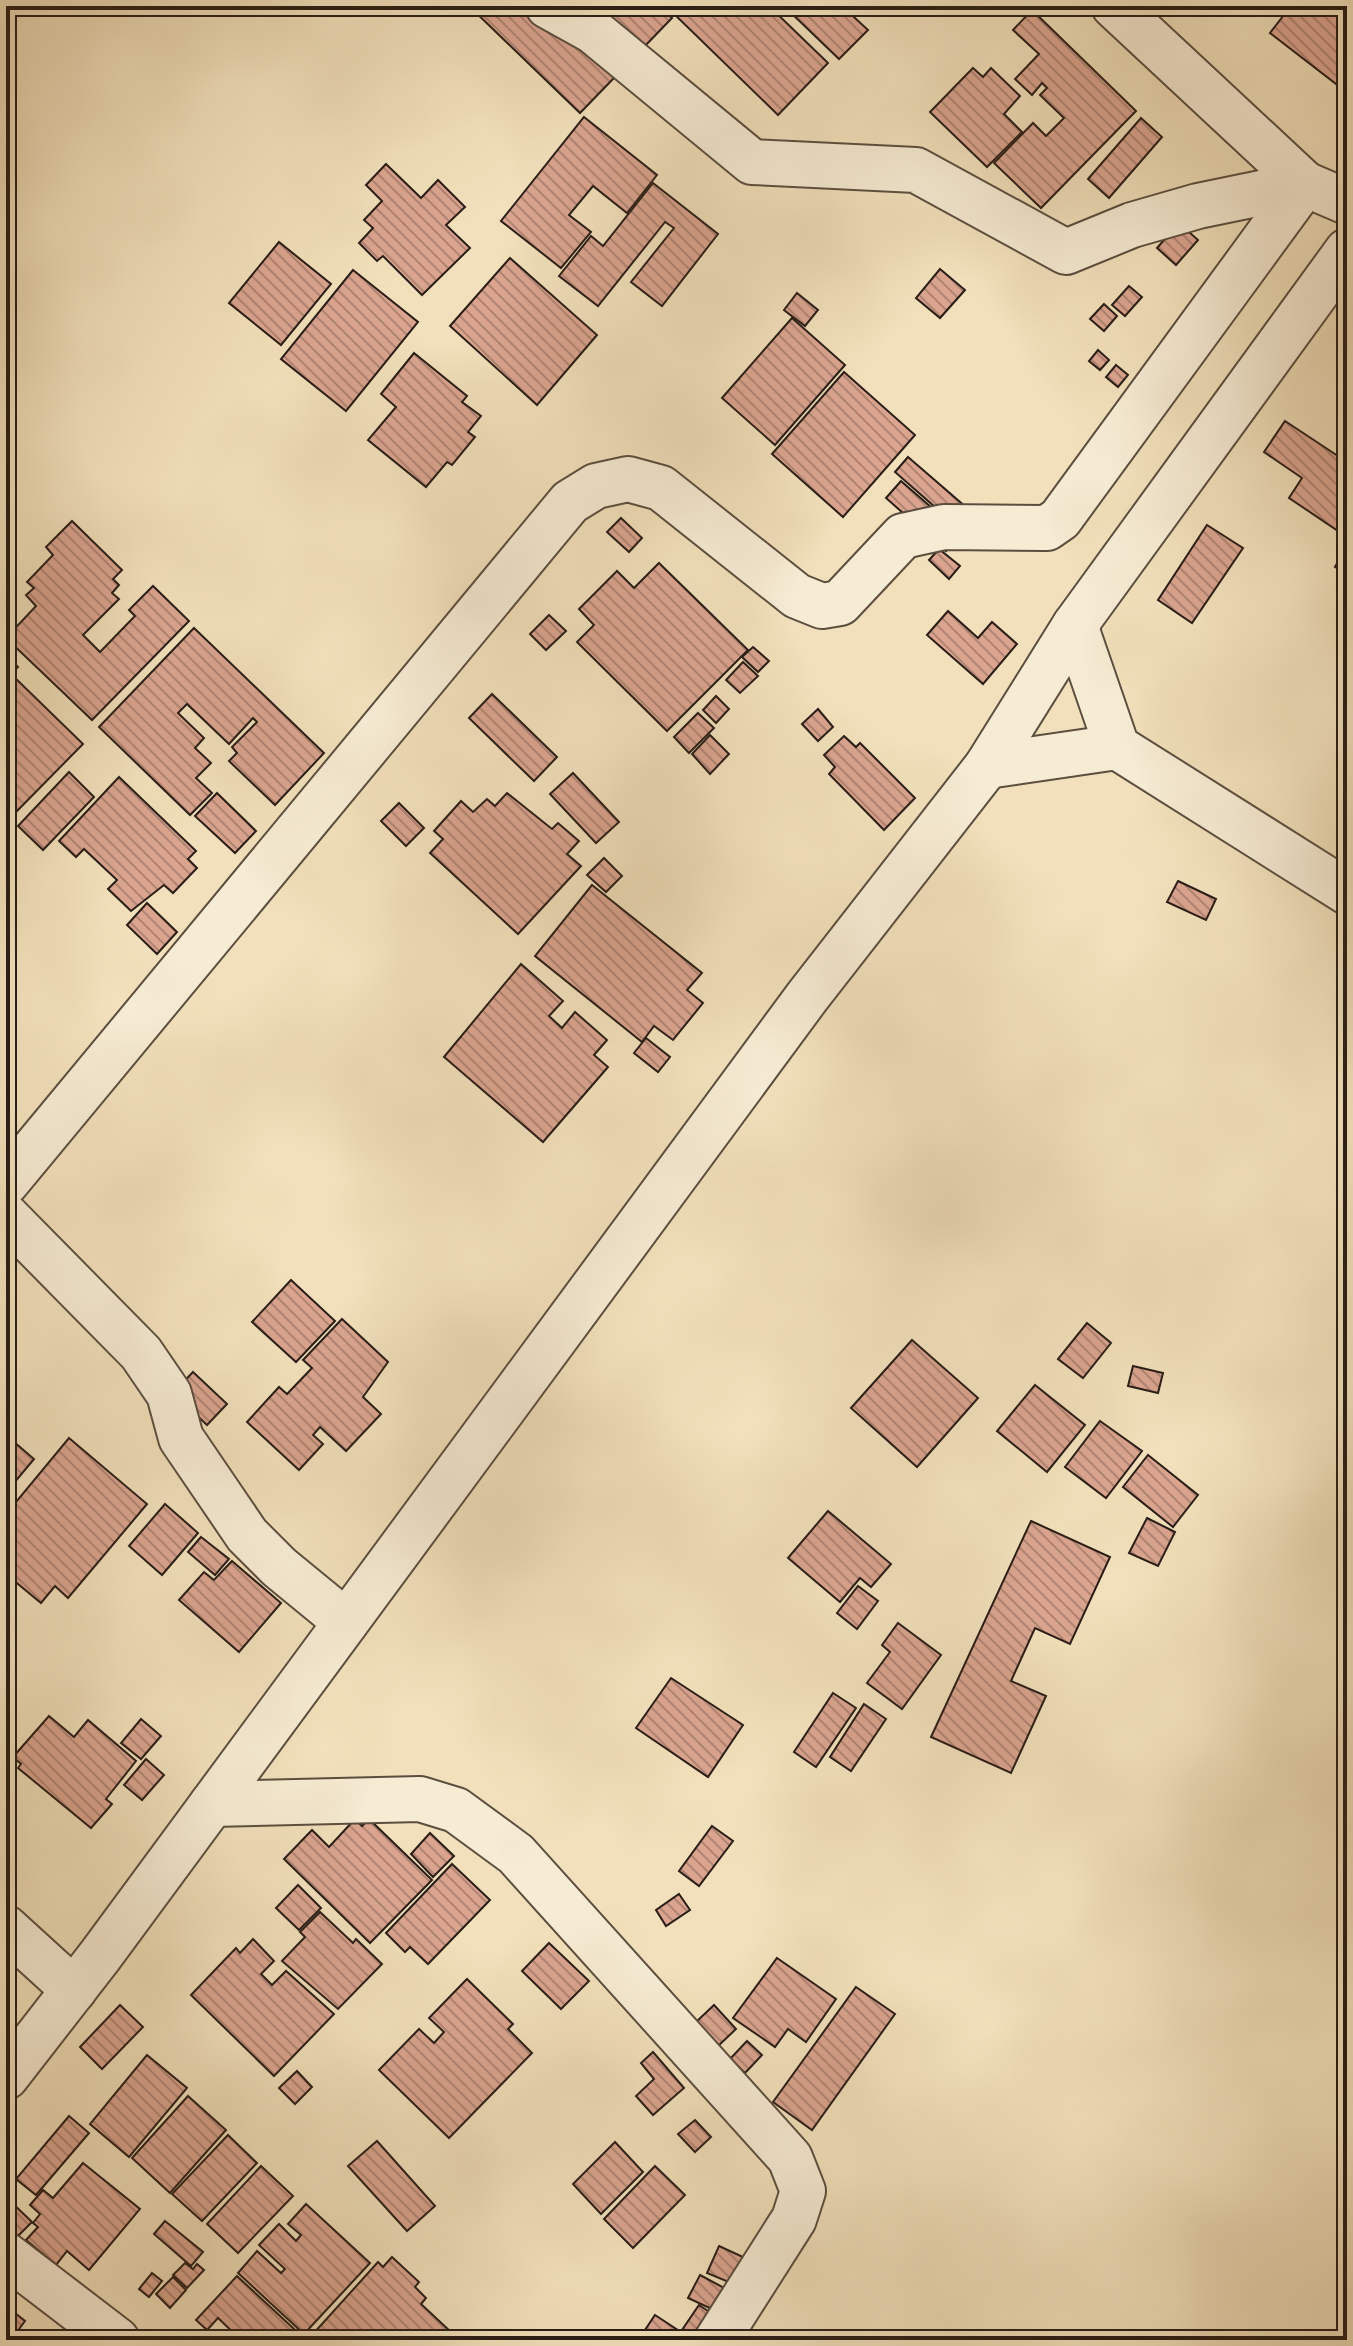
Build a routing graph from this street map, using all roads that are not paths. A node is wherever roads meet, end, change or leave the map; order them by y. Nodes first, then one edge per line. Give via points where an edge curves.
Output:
1 (548, 6) edge
2 (1114, 6) edge
3 (1305, 184) junction
4 (1347, 202) edge
5 (1347, 251) edge
6 (1075, 625) junction
7 (1117, 747) junction
8 (987, 766) junction
9 (1347, 892) edge
10 (6, 1183) edge
11 (6, 1216) edge
12 (346, 1622) junction
13 (212, 1804) junction
14 (6, 1928) edge
15 (74, 1990) junction
16 (6, 2077) edge
17 (6, 2255) edge
18 (117, 2340) edge
19 (717, 2340) edge

1 - 3 street via 593,31 752,162 916,170 1066,252 1132,225
2 - 3 street
3 - 4 street
3 - 10 street via 1060,519 1047,528 944,527 903,536 840,603 822,606 797,596 661,488 628,479 596,486 570,502
5 - 6 street
6 - 7 street
6 - 8 street
7 - 8 street
7 - 9 street
8 - 12 street via 807,997
11 - 12 street via 141,1353 169,1394 181,1438 247,1535
12 - 13 street
13 - 15 street
13 - 19 street via 420,1799 456,1810 516,1854 790,2158 803,2191 794,2219
14 - 15 street
15 - 16 street
17 - 18 street

